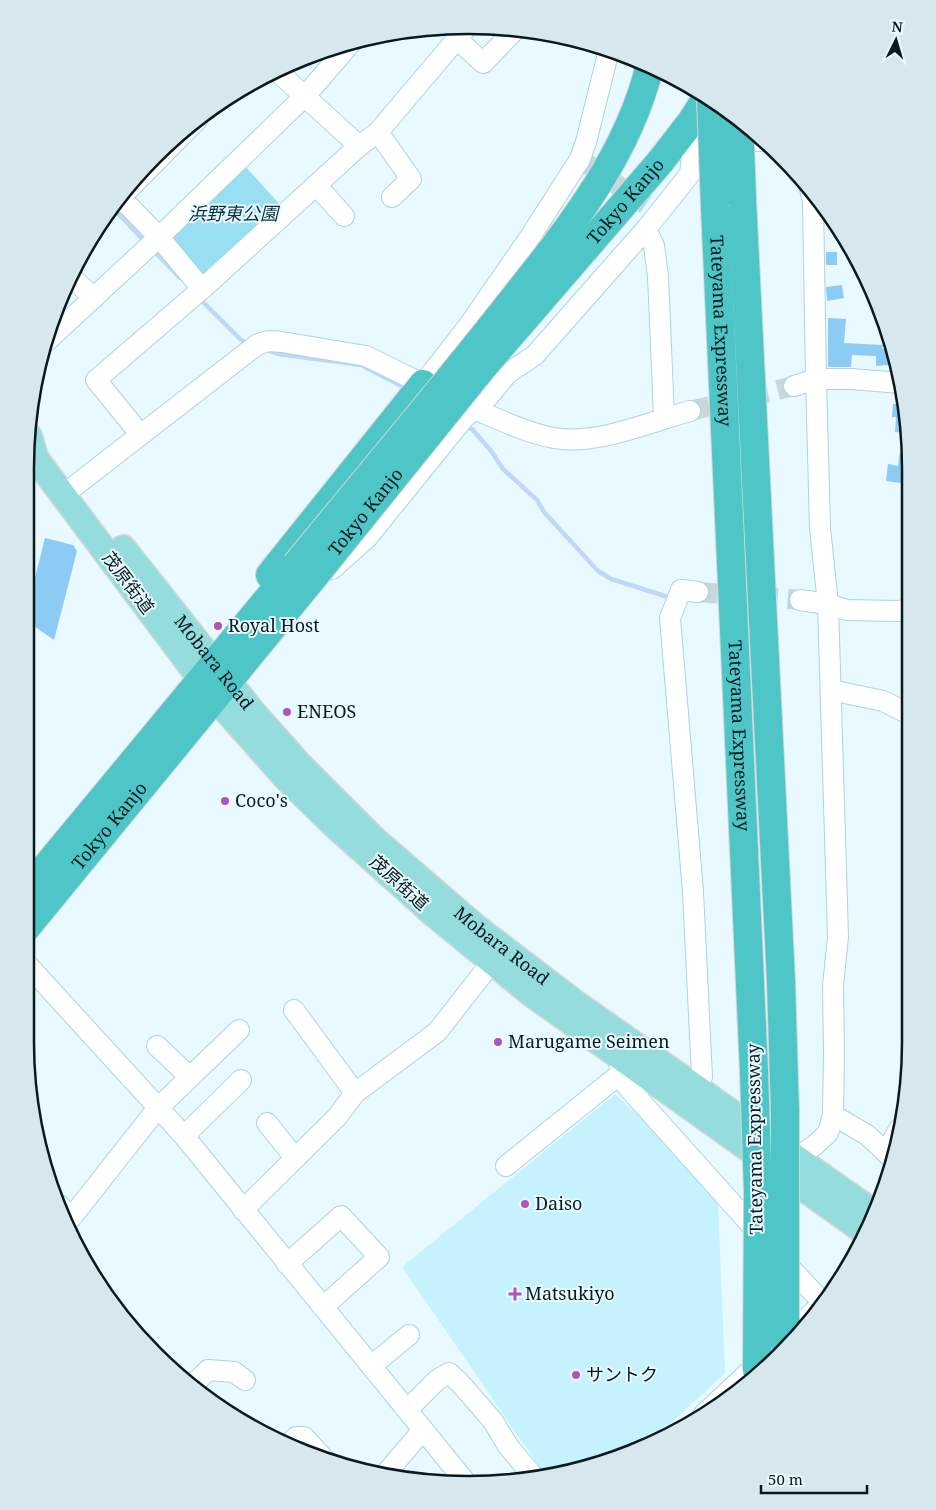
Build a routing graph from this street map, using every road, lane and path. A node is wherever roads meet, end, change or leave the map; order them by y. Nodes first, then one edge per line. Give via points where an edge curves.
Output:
1 (461, 34) edge
2 (463, 34) edge
3 (509, 36) edge
4 (343, 53) edge
5 (607, 57) edge
6 (647, 73) edge
7 (282, 76) edge
8 (306, 96) junction
9 (702, 103) edge
10 (710, 108) edge
11 (739, 129) edge
12 (378, 132) junction
13 (752, 140) edge
14 (359, 146) junction
15 (316, 185) junction
16 (392, 197) dead end
17 (813, 204) edge
18 (122, 205) edge
19 (344, 216) dead end
20 (646, 229) junction
21 (159, 237) junction
22 (76, 282) edge
23 (202, 289) junction
24 (94, 298) junction
25 (55, 334) edge
26 (816, 379) junction
27 (894, 382) edge
28 (423, 384) junction
29 (794, 386) tunnel mouth
30 (474, 409) junction
31 (690, 411) tunnel mouth
32 (664, 417) junction
33 (140, 434) junction
34 (35, 439) edge
35 (69, 490) junction
36 (304, 572) junction
37 (698, 592) tunnel mouth
38 (800, 600) tunnel mouth
39 (828, 604) junction
40 (902, 611) edge
41 (217, 675) junction
42 (831, 690) junction
43 (902, 710) edge
44 (34, 883) edge
45 (34, 917) edge
46 (492, 962) junction
47 (34, 971) edge
48 (294, 1010) dead end
49 (239, 1030) dead end
50 (157, 1046) dead end
51 (620, 1055) junction
52 (190, 1077) junction
53 (241, 1080) dead end
54 (697, 1090) junction
55 (355, 1093) junction
56 (157, 1109) junction
57 (832, 1115) junction
58 (267, 1123) dead end
59 (184, 1136) junction
60 (887, 1154) edge
61 (295, 1158) junction
62 (795, 1159) junction
63 (506, 1166) dead end
64 (869, 1209) edge
65 (243, 1210) junction
66 (71, 1218) edge
67 (860, 1228) edge
68 (287, 1264) junction
69 (820, 1296) edge
70 (323, 1308) junction
71 (409, 1335) dead end
72 (785, 1338) edge
73 (779, 1345) edge
74 (757, 1365) edge
75 (371, 1366) junction
76 (750, 1371) edge
77 (245, 1380) dead end
78 (197, 1381) edge
79 (407, 1410) junction
80 (423, 1430) junction
81 (294, 1439) edge
82 (314, 1447) edge
83 (389, 1469) edge
84 (530, 1472) edge
85 (460, 1476) edge

1 - 12 street
2 - 3 street via 483,64
4 - 8 street
5 - 28 street via 580,159 467,328
6 - 36 highway, Tokyo Kanjo, bridge via 632,118 609,166 575,220
7 - 8 street
8 - 14 street
8 - 21 street
9 - 36 highway, Tokyo Kanjo, bridge via 660,162
10 - 74 highway, Tateyama Expressway, bridge via 754,1072 758,1192
11 - 72 highway, Tateyama Expressway, bridge via 781,981 785,1111
12 - 14 street
12 - 16 street via 411,179
13 - 20 street via 705,138 692,156 690,174
14 - 15 street
15 - 19 street
15 - 23 street
17 - 26 street
18 - 21 street
20 - 30 street via 535,355 507,374
20 - 32 street via 654,246 658,276
21 - 23 street
21 - 24 street
22 - 24 street
23 - 33 street via 96,380
24 - 25 street
26 - 27 street
26 - 29 street
26 - 39 street via 820,528
28 - 33 street via 366,356 269,341 258,344
28 - 41 highway via 241,611
30 - 32 street via 539,434 575,439 610,435
30 - 36 street via 367,538 333,568
31 - 32 street
33 - 35 street
34 - 35 main road via 47,447
35 - 41 main road, 茂原街道
36 - 41 highway, Tokyo Kanjo
37 - 54 street via 682,590 670,618 692,892 702,1077
38 - 39 street
39 - 40 street via 847,610
39 - 42 street
41 - 44 highway, Tokyo Kanjo
41 - 45 highway, Tokyo Kanjo
41 - 46 main road, 茂原街道 via 286,778 436,916
41 - 51 main road, Mobara Road via 374,839 477,928 574,1002
42 - 43 street via 883,701
42 - 57 street via 838,938 833,986
46 - 51 main road, 茂原街道
46 - 55 street via 437,1032
47 - 56 street
48 - 55 street
49 - 52 street
50 - 52 street
51 - 54 main road, Mobara Road
51 - 63 street
51 - 67 main road, 茂原街道
51 - 69 street via 625,1084 730,1203
52 - 56 street
53 - 59 street
54 - 62 main road, Mobara Road
55 - 61 street via 337,1117
56 - 59 street
56 - 66 street
57 - 60 street via 867,1135
57 - 62 street via 828,1133
58 - 61 street
59 - 65 street
61 - 65 street
62 - 64 main road, Mobara Road
65 - 68 street
68 - 70 street
68 - 70 street via 341,1216 379,1257
70 - 75 street
71 - 75 street
73 - 76 street
75 - 79 street
77 - 78 street via 234,1372 208,1370
79 - 80 street
79 - 84 street via 437,1380 449,1373 493,1421
80 - 83 street
80 - 85 street
81 - 82 street via 304,1437

